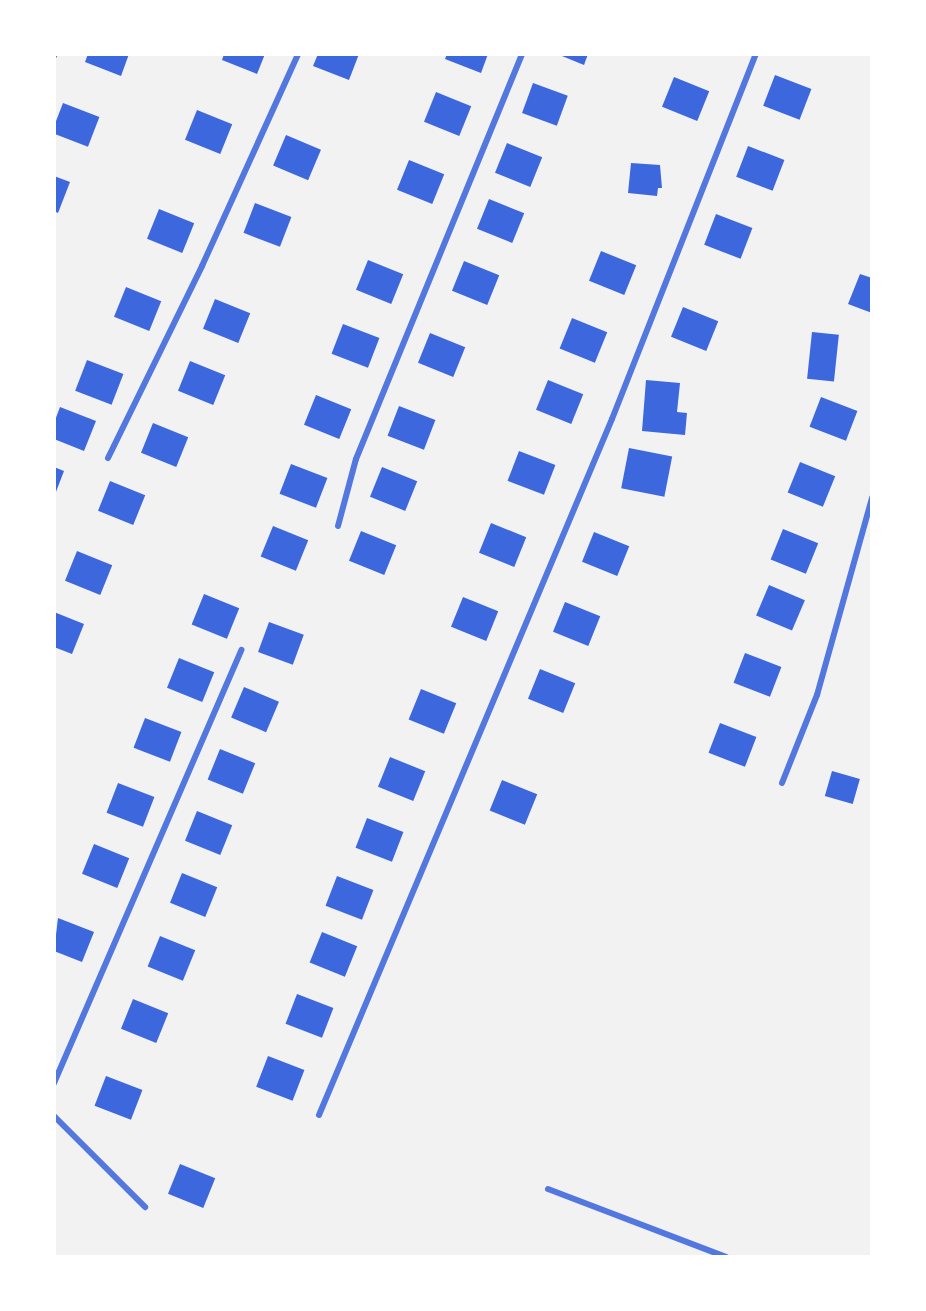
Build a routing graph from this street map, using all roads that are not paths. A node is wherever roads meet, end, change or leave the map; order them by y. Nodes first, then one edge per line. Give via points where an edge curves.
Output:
1 (298, 54) edge
2 (522, 54) edge
3 (756, 54) edge
4 (108, 458) dead end
5 (872, 498) edge
6 (338, 526) dead end
7 (241, 650) dead end
8 (782, 783) dead end
9 (54, 1083) edge
10 (319, 1115) dead end
11 (54, 1116) edge
12 (548, 1189) dead end
13 (146, 1207) dead end
14 (726, 1257) edge

1 - 4 street via 202,266
2 - 6 street via 356,459
3 - 10 street via 603,440
5 - 8 street via 817,694
7 - 9 street
11 - 13 street
12 - 14 street

